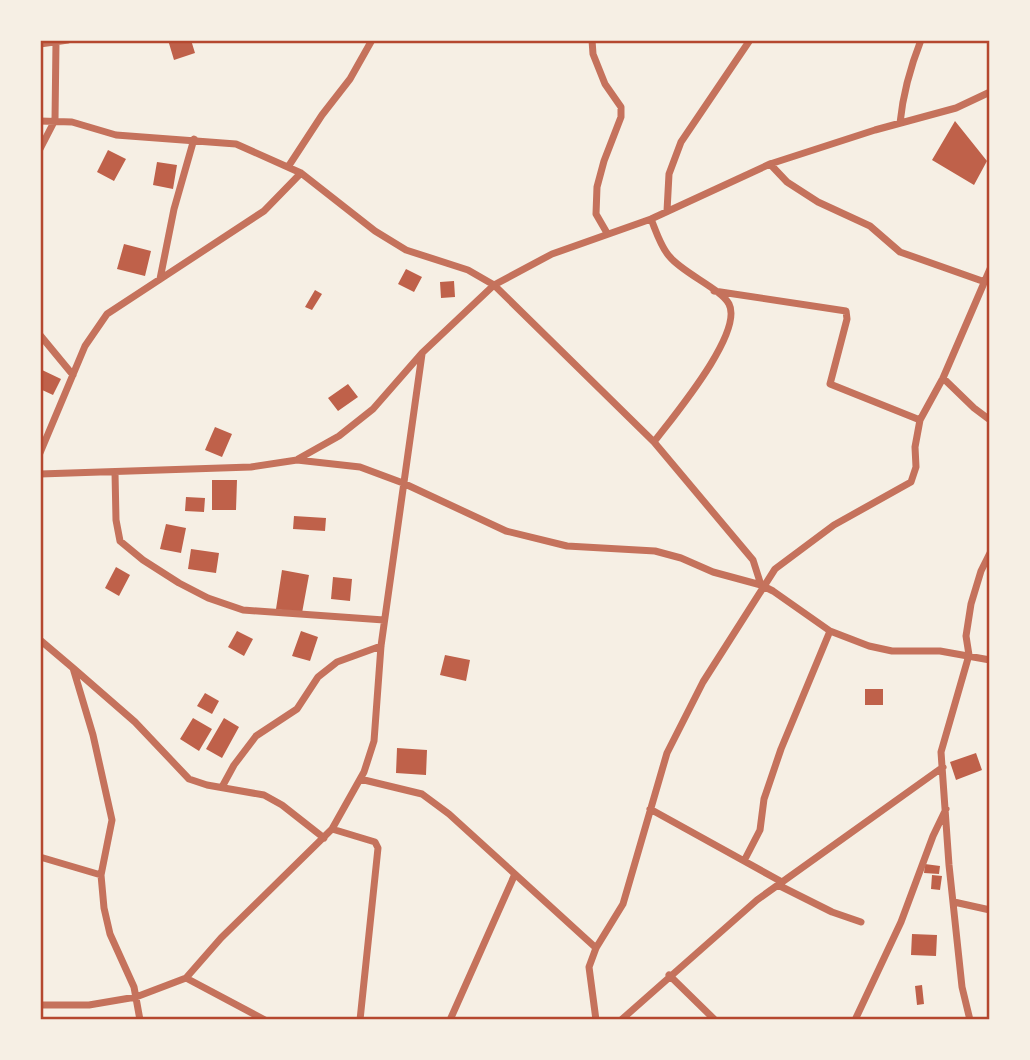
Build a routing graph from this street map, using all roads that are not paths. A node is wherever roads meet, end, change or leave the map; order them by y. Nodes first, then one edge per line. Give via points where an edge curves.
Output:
1 (68, 40) edge
2 (372, 40) edge
3 (592, 40) edge
4 (750, 40) edge
5 (921, 40) edge
6 (56, 42) junction
7 (40, 44) edge
8 (990, 92) edge
9 (55, 120) junction
10 (40, 121) edge
11 (900, 123) junction
12 (194, 139) junction
13 (40, 149) edge
14 (770, 164) junction
15 (288, 167) junction
16 (301, 173) junction
17 (667, 211) junction
18 (651, 219) junction
19 (607, 233) junction
20 (990, 270) edge
21 (160, 279) junction
22 (985, 282) junction
23 (494, 285) junction
24 (714, 290) junction
25 (40, 335) edge
26 (422, 353) junction
27 (72, 376) junction
28 (943, 378) junction
29 (920, 420) junction
30 (990, 420) edge
31 (654, 442) junction
32 (40, 453) edge
33 (297, 460) junction
34 (115, 472) junction
35 (40, 474) edge
36 (403, 483) junction
37 (990, 553) edge
38 (762, 586) junction
39 (384, 620) junction
40 (830, 631) junction
41 (40, 640) edge
42 (381, 646) junction
43 (968, 655) junction
44 (990, 660) edge
45 (73, 668) junction
46 (943, 767) junction
47 (360, 779) junction
48 (222, 787) junction
49 (947, 808) junction
50 (650, 809) junction
51 (332, 829) junction
52 (324, 838) junction
53 (40, 857) edge
54 (744, 861) junction
55 (515, 873) junction
56 (102, 875) junction
57 (780, 884) junction
58 (954, 902) junction
59 (990, 910) edge
60 (861, 922) dead end
61 (596, 948) junction
62 (669, 975) junction
63 (186, 978) junction
64 (136, 997) junction
65 (40, 1005) edge
66 (140, 1020) edge
67 (265, 1020) edge
68 (360, 1020) edge
69 (450, 1020) edge
70 (596, 1020) edge
71 (621, 1020) edge
72 (715, 1020) edge
73 (855, 1020) edge
74 (970, 1020) edge

1 - 6 street
2 - 15 street
3 - 19 street via 605,84 621,107 597,187 596,214
4 - 17 street via 681,142 669,174
5 - 11 street via 910,67
6 - 7 street
6 - 9 street
8 - 11 street via 956,108
9 - 10 street
9 - 12 street via 116,135
9 - 13 street
11 - 14 street
12 - 15 street via 236,144
12 - 21 street
14 - 17 street
14 - 22 street via 787,182 870,226 900,252
15 - 16 street
16 - 21 street via 264,211
16 - 23 street via 406,250 468,270
17 - 18 street
18 - 19 street
18 - 24 street via 668,256
19 - 23 street via 552,254
20 - 22 street
21 - 27 street via 107,314
22 - 28 street
23 - 26 street
23 - 31 street
24 - 29 street via 846,311 830,384
24 - 31 street via 729,303 732,318 726,334 704,375
25 - 27 street
26 - 33 street via 373,409
26 - 36 street
27 - 32 street
28 - 29 street
28 - 30 street
29 - 38 street via 911,482 834,525 775,569
31 - 38 street via 753,560
33 - 34 street via 251,467
33 - 36 street via 360,467
34 - 35 street
34 - 39 street via 120,541 179,583 243,610
36 - 38 street via 506,531 567,546 655,551
36 - 39 street
37 - 43 street via 971,604
38 - 40 street
38 - 50 street via 703,682 667,753
39 - 42 street
40 - 43 street via 892,651
40 - 54 street via 781,749 764,799 760,830
41 - 45 street
42 - 47 street via 374,741
42 - 48 street via 337,662 318,677 297,709 256,736
43 - 44 street
43 - 46 street via 943,742
45 - 48 street via 135,722 189,779
45 - 56 street via 112,820
46 - 49 street
46 - 57 street
47 - 51 street
47 - 55 street via 422,794
48 - 52 street via 264,795
49 - 58 street
49 - 73 street
50 - 54 street
50 - 61 street via 623,904
51 - 52 street
51 - 68 street via 375,842 378,848
52 - 63 street
53 - 56 street
54 - 57 street
55 - 61 street
55 - 69 street
56 - 64 street via 110,934
57 - 60 street
57 - 62 street
58 - 59 street
58 - 74 street
61 - 70 street via 589,967
62 - 71 street
62 - 72 street
63 - 64 street
63 - 67 street
64 - 65 street via 89,1005
64 - 66 street

